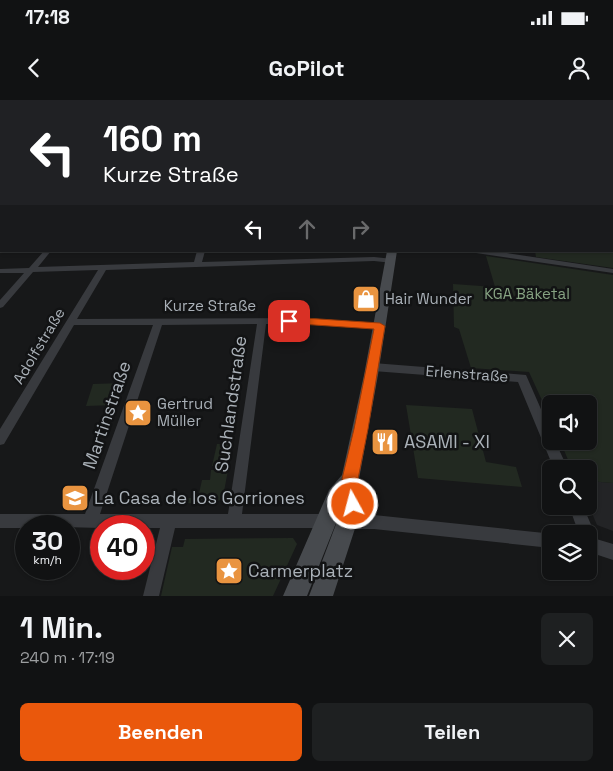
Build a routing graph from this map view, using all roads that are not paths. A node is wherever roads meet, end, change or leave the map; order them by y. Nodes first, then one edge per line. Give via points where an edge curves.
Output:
1 (47, 252) edge
2 (201, 252) edge
3 (314, 252) edge
4 (488, 252) edge
5 (391, 256) edge
6 (311, 261) junction
7 (197, 265) junction
8 (103, 268) junction
9 (31, 270) junction
10 (0, 271) edge
11 (613, 271) edge
12 (0, 305) edge
13 (159, 321) junction
14 (262, 321) junction
15 (71, 322) junction
16 (380, 326) junction
17 (373, 367) junction
18 (0, 440) edge
19 (557, 460) edge
20 (92, 515) edge
21 (90, 521) edge
22 (155, 521) edge
23 (169, 521) junction
24 (234, 521) junction
25 (337, 521) junction
26 (0, 522) edge
27 (542, 539) edge
28 (597, 544) edge
29 (613, 552) edge
30 (151, 596) edge
31 (295, 596) edge
32 (321, 596) edge

1 - 9 street
2 - 7 street
3 - 6 street
4 - 11 street
5 - 6 street via 374,260
5 - 16 street
6 - 7 street
7 - 8 street
8 - 9 street
8 - 15 street, Adolfstraße
9 - 10 street
9 - 12 street
13 - 14 street, Kurze Straße
13 - 15 street, Kurze Straße
13 - 20 street, Martinstraße
14 - 16 street, Kurze Straße
14 - 24 street, Suchlandstraße
15 - 18 street, Adolfstraße
16 - 17 street
17 - 19 street, Erlenstraße via 522,378
17 - 25 street via 350,479 354,501
21 - 26 street
22 - 23 street
23 - 24 street
23 - 30 street
24 - 25 street
25 - 27 street
25 - 31 street
25 - 32 street
28 - 29 street

